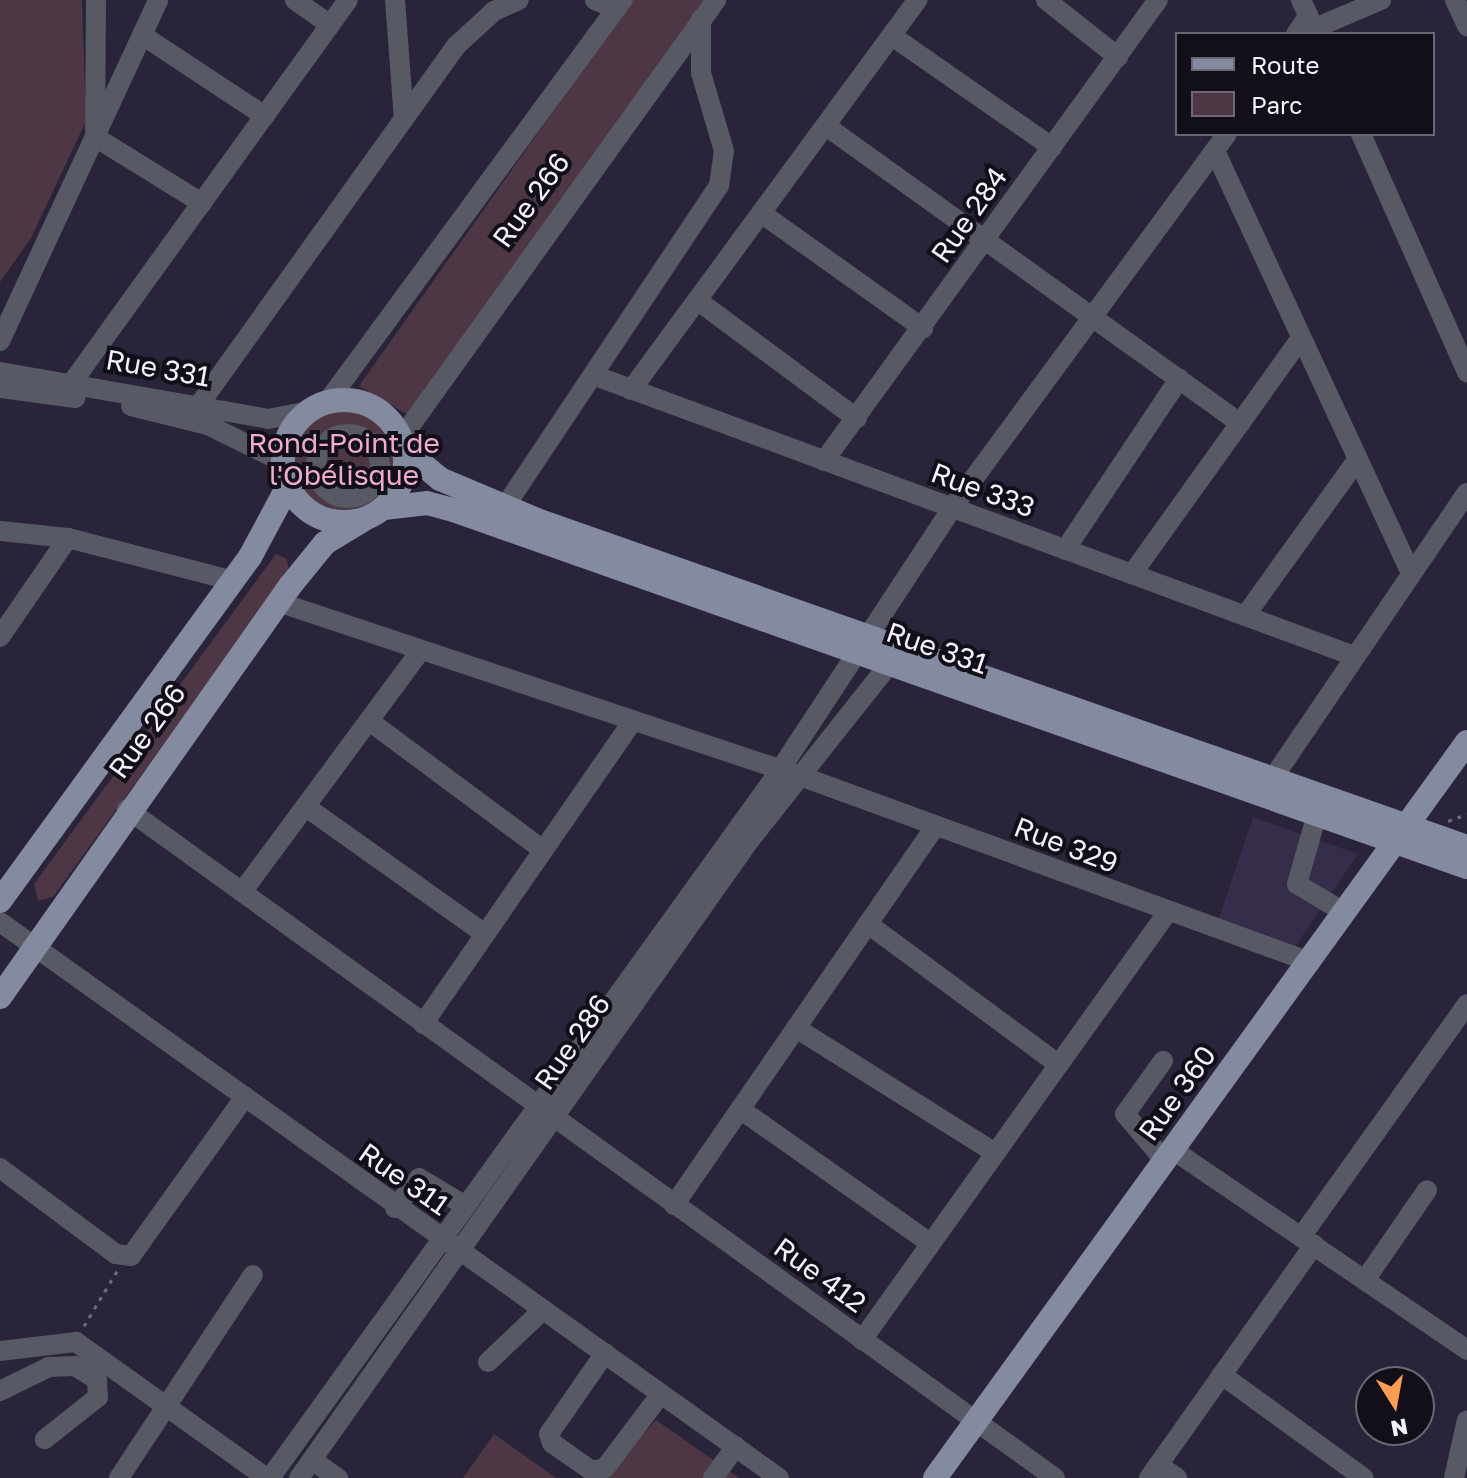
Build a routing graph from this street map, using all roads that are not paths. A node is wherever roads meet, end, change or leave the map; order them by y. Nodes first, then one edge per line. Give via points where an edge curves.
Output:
1 (96, 0) edge
2 (158, 0) edge
3 (295, 0) edge
4 (348, 0) edge
5 (395, 0) edge
6 (519, 0) edge
7 (595, 0) edge
8 (716, 0) edge
9 (918, 0) edge
10 (1046, 0) edge
11 (1158, 0) edge
12 (1381, 0) edge
13 (619, 5) edge
14 (701, 19) junction
15 (1307, 23) edge
16 (330, 25) junction
17 (142, 35) junction
18 (892, 36) junction
19 (1118, 57) junction
20 (265, 116) junction
21 (404, 119) junction
22 (826, 126) junction
23 (1226, 136) edge
24 (1362, 136) edge
25 (95, 137) junction
26 (1052, 147) junction
27 (1215, 151) junction
28 (202, 203) junction
29 (761, 213) junction
30 (985, 240) junction
31 (697, 300) junction
32 (1090, 316) junction
33 (1467, 321) edge
34 (923, 328) junction
35 (1447, 329) junction
36 (1301, 338) junction
37 (0, 341) edge
38 (0, 372) edge
39 (1467, 372) edge
40 (593, 375) junction
41 (1179, 379) junction
42 (71, 384) junction
43 (0, 388) edge
44 (631, 390) junction
45 (328, 401) junction
46 (199, 405) junction
47 (305, 412) junction
48 (857, 419) junction
49 (1240, 423) junction
50 (402, 444) junction
51 (1357, 460) junction
52 (281, 461) junction
53 (824, 461) junction
54 (287, 488) junction
55 (1467, 493) edge
56 (373, 505) junction
57 (504, 508) junction
58 (952, 508) junction
59 (0, 531) edge
60 (68, 538) junction
61 (1065, 550) junction
62 (1132, 574) junction
63 (1411, 574) junction
64 (230, 580) junction
65 (278, 602) junction
66 (1245, 616) junction
67 (0, 637) edge
68 (865, 645) junction
69 (421, 650) junction
70 (897, 656) junction
71 (1354, 656) junction
72 (633, 721) junction
73 (372, 723) junction
74 (1467, 742) edge
75 (1467, 769) edge
76 (780, 770) junction
77 (1275, 775) junction
78 (803, 777) junction
79 (127, 809) junction
80 (309, 809) junction
81 (1317, 814) junction
82 (935, 826) junction
83 (1409, 836) junction
84 (1467, 847) edge
85 (543, 850) junction
86 (1467, 867) edge
87 (242, 892) junction
88 (0, 901) edge
89 (1167, 913) junction
90 (1345, 913) junction
91 (0, 922) edge
92 (868, 924) junction
93 (485, 934) junction
94 (36, 947) junction
95 (1310, 962) junction
96 (0, 997) edge
97 (1467, 1004) edge
98 (423, 1024) junction
99 (796, 1028) junction
100 (1163, 1061) dead end
101 (1059, 1065) junction
102 (245, 1097) junction
103 (535, 1105) junction
104 (740, 1109) junction
105 (553, 1118) junction
106 (995, 1153) junction
107 (1174, 1156) junction
108 (0, 1168) edge
109 (1427, 1190) dead end
110 (464, 1205) junction
111 (674, 1205) junction
112 (395, 1208) junction
113 (440, 1239) junction
114 (1307, 1241) junction
115 (930, 1243) junction
116 (460, 1251) junction
117 (253, 1275) dead end
118 (1365, 1280) junction
119 (543, 1310) junction
120 (862, 1340) junction
121 (1467, 1350) edge
122 (0, 1351) edge
123 (605, 1353) junction
124 (488, 1362) dead end
125 (1222, 1375) junction
126 (0, 1391) edge
127 (661, 1394) junction
128 (171, 1406) junction
129 (1467, 1420) edge
130 (981, 1425) junction
131 (45, 1439) dead end
132 (736, 1446) junction
133 (312, 1460) junction
134 (1154, 1471) edge
135 (119, 1478) edge
136 (268, 1478) edge
137 (299, 1478) edge
138 (338, 1478) edge
139 (713, 1478) edge
140 (779, 1478) edge
141 (935, 1478) edge
142 (950, 1478) edge
143 (1055, 1478) edge
144 (1177, 1478) edge
145 (1364, 1478) edge
146 (1454, 1478) edge

1 - 25 street
2 - 17 street
3 - 16 street
4 - 16 street
5 - 21 street
6 - 21 street via 494,11 456,46
7 - 13 street
8 - 14 street, Rue 266
9 - 18 street
10 - 19 street
11 - 19 street, Rue 284
12 - 15 street
13 - 45 street, Rue 266
14 - 40 street via 701,73 724,151 719,186
14 - 50 street, Rue 266
16 - 20 street
17 - 20 street
17 - 25 street
18 - 22 street
18 - 26 street
19 - 26 street, Rue 284
20 - 28 street
21 - 46 street
22 - 29 street
22 - 30 street
23 - 27 street
24 - 35 street
25 - 28 street
25 - 37 street
26 - 30 street, Rue 284
27 - 32 street
27 - 36 street
28 - 42 street
29 - 31 street
29 - 34 street
30 - 32 street
30 - 34 street, Rue 284
31 - 44 street
31 - 48 street
32 - 41 street
32 - 58 street
33 - 35 street
34 - 48 street, Rue 284
35 - 39 street
36 - 49 street
36 - 51 street
38 - 42 street, Rue 331
40 - 44 street, Rue 333
40 - 57 street
41 - 49 street
41 - 61 street
42 - 46 street, Rue 331
43 - 52 street, Rue 331 via 126,405 208,425
44 - 53 street, Rue 333
45 - 47 main road
45 - 50 main road via 378,409
46 - 47 street, Rue 331 via 268,419
47 - 52 main road via 288,434
48 - 53 street, Rue 284
49 - 62 street
50 - 56 main road via 402,482
50 - 57 main road, Rue 331 via 423,469
51 - 63 street
51 - 66 street
52 - 54 main road
53 - 58 street, Rue 333
54 - 56 main road via 319,518
54 - 64 main road, Rue 266 via 271,526
55 - 63 street
56 - 65 main road, Rue 266 via 325,543
56 - 68 main road, Rue 331 via 427,503 456,511
57 - 68 main road, Rue 331
58 - 61 street, Rue 333
58 - 68 street
59 - 60 street
60 - 64 street
60 - 67 street
61 - 62 street, Rue 333
62 - 66 street, Rue 333
63 - 71 street
64 - 88 main road, Rue 266
65 - 69 street, Rue 329
65 - 79 main road, Rue 266
66 - 71 street, Rue 333
68 - 70 main road, Rue 331
68 - 76 street
69 - 72 street, Rue 329
69 - 73 street
70 - 77 main road, Rue 331
70 - 78 street, Rue 286
70 - 81 main road, Rue 331
71 - 77 street
72 - 76 street, Rue 329
72 - 85 street
73 - 80 street
73 - 85 street
74 - 83 main road, Rue 360
75 - 83 main road
76 - 78 street, Rue 329
76 - 103 street
77 - 83 main road, Rue 331
78 - 82 street, Rue 329
78 - 105 street, Rue 286 via 749,841
79 - 87 street, Rue 412
79 - 94 main road, Rue 266
80 - 87 street
80 - 93 street
81 - 83 main road, Rue 331
81 - 90 street via 1297,884
82 - 89 street, Rue 329
82 - 92 street
83 - 84 main road, Rue 331
83 - 86 main road, Rue 331
83 - 90 main road, Rue 360
83 - 107 main road
85 - 93 street
87 - 98 street, Rue 412
89 - 95 street, Rue 329
89 - 101 street
90 - 95 main road, Rue 360
91 - 94 street, Rue 311
92 - 99 street
92 - 101 street
93 - 98 street
94 - 96 main road, Rue 266
94 - 102 street, Rue 311
95 - 107 main road, Rue 360
97 - 114 street
98 - 103 street, Rue 412
99 - 104 street
99 - 106 street
100 - 107 street via 1125,1114
101 - 106 street
102 - 108 street via 131,1256 116,1254
102 - 112 street, Rue 311
103 - 105 street, Rue 412
103 - 110 street
104 - 111 street
104 - 115 street
105 - 111 street, Rue 412
105 - 116 street, Rue 286
106 - 115 street
107 - 114 street
107 - 130 main road, Rue 360
109 - 118 street
110 - 112 street via 419,1178
110 - 113 street
111 - 120 street, Rue 412
112 - 113 street, Rue 311
113 - 116 street, Rue 311
113 - 136 street
114 - 118 street
114 - 125 street
115 - 120 street
116 - 119 street, Rue 311
116 - 133 street, Rue 286
117 - 128 street
118 - 121 street
119 - 123 street, Rue 311
119 - 124 street
120 - 130 street, Rue 412
122 - 128 street via 76,1342
123 - 127 street, Rue 311
123 - 127 street via 549,1434 552,1443 592,1471 605,1468
125 - 134 street
125 - 145 street
126 - 131 street via 49,1367 75,1366 97,1380 98,1397
127 - 132 street, Rue 311
128 - 135 street
128 - 136 street
129 - 146 street
130 - 141 main road, Rue 360
130 - 142 main road
130 - 143 street, Rue 412
132 - 139 street
132 - 140 street, Rue 311
133 - 137 street, Rue 286
133 - 138 street
134 - 144 street

